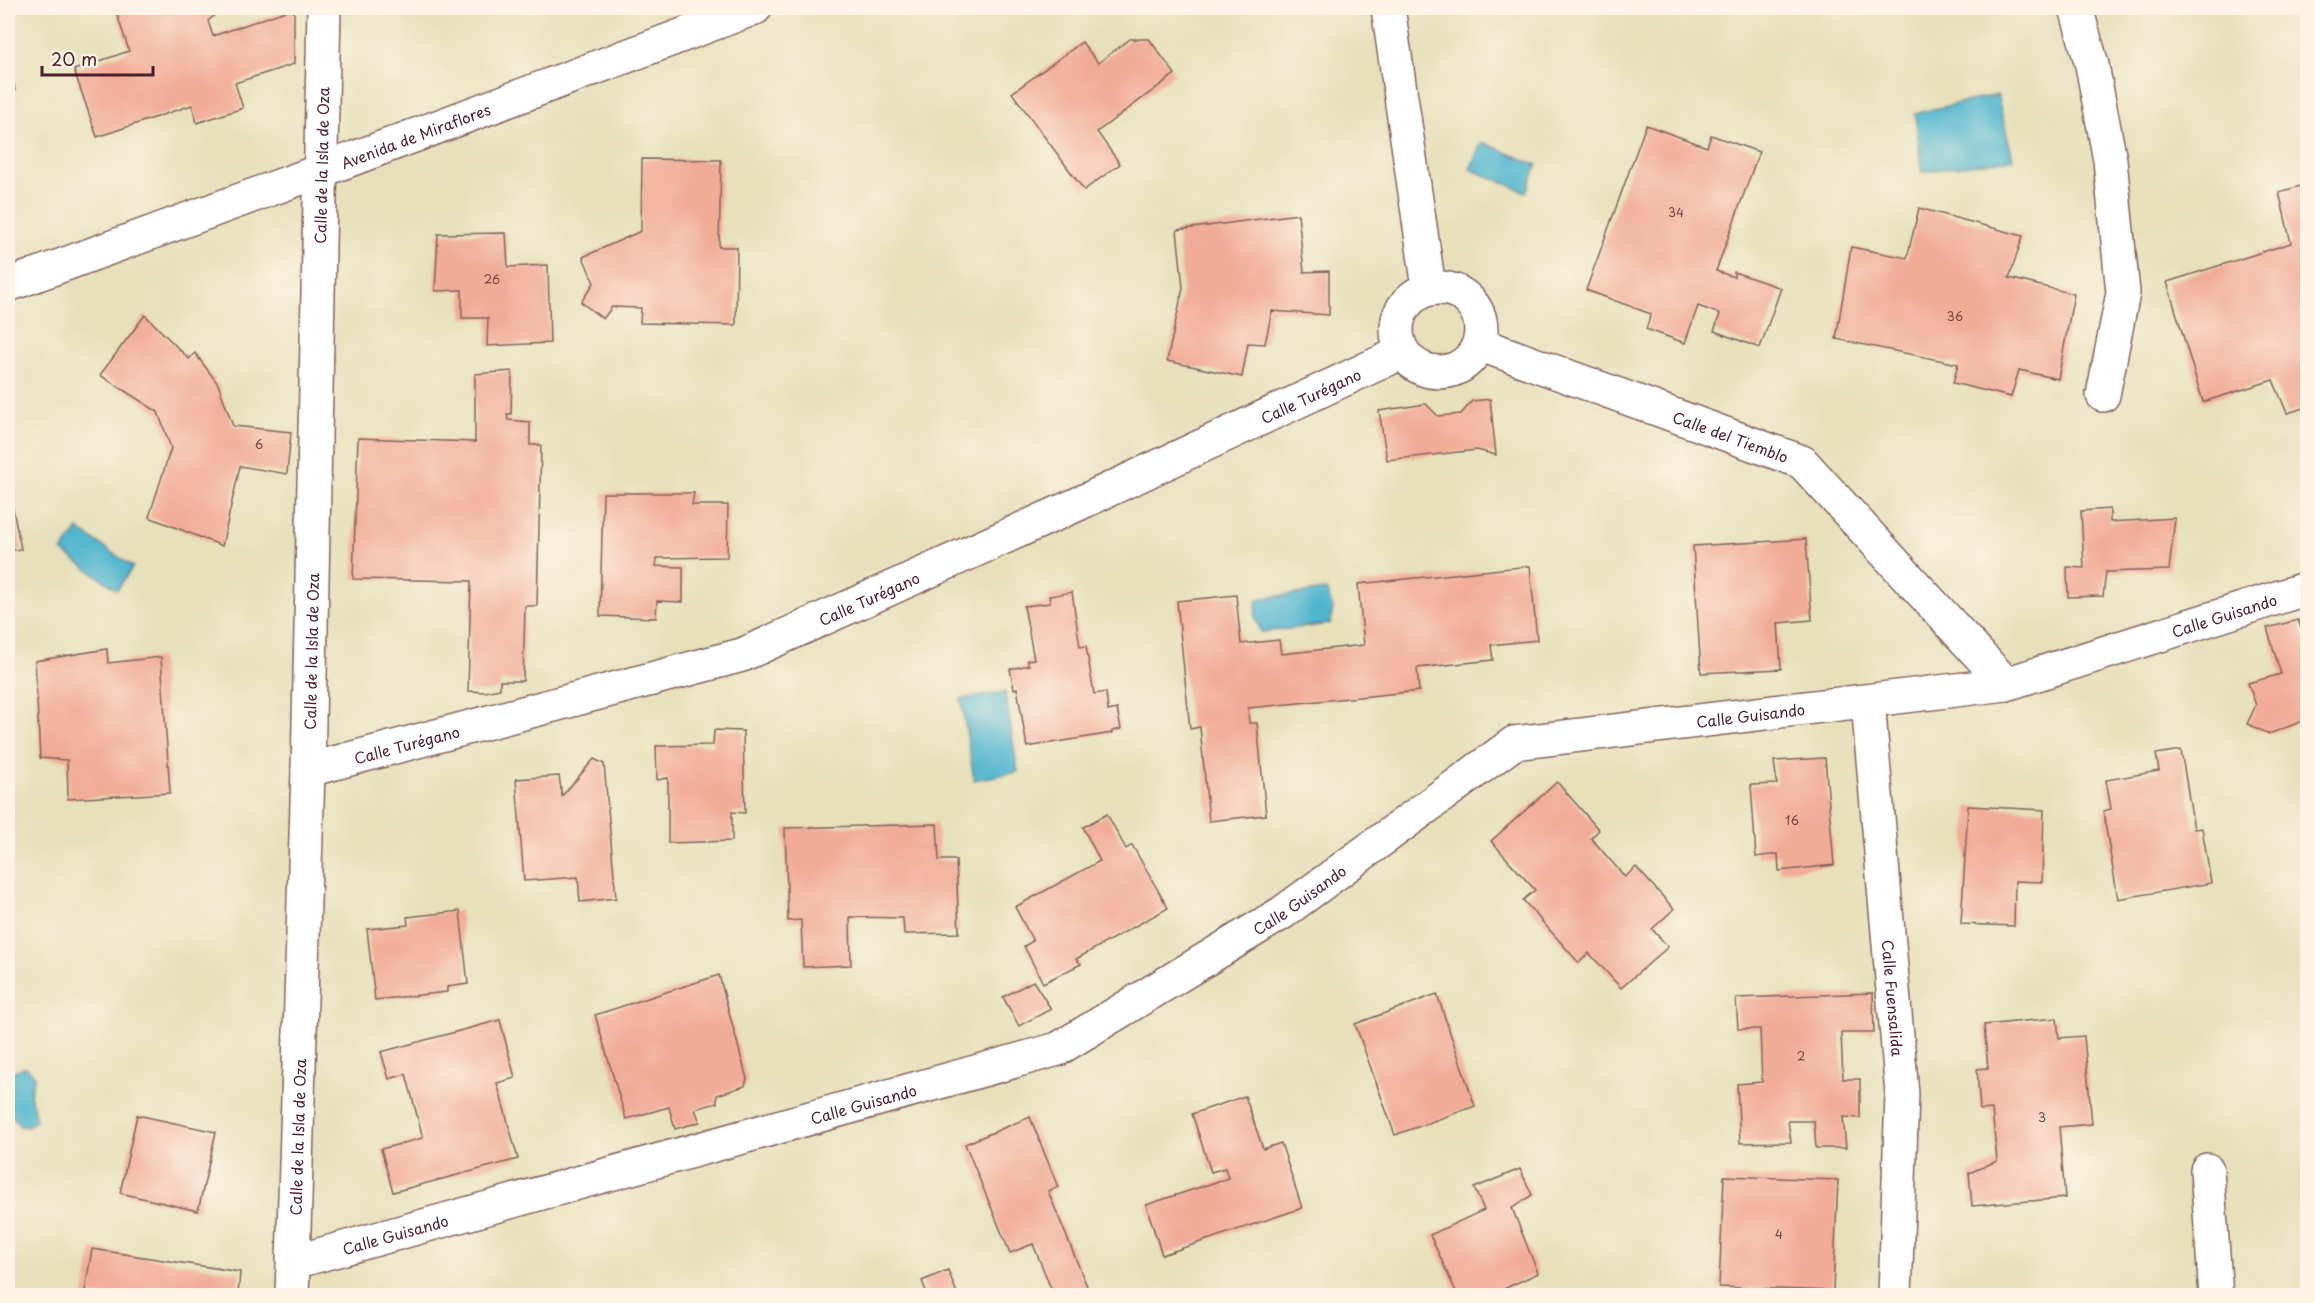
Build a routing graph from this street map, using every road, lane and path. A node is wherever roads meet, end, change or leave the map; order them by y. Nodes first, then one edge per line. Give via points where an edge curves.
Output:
1 (324, 8) edge
2 (755, 8) edge
3 (1388, 8) edge
4 (2076, 8) edge
5 (320, 171) junction
6 (8, 285) edge
7 (1429, 288) junction
8 (1479, 344) junction
9 (1403, 352) junction
10 (2103, 396) dead end
11 (2307, 588) edge
12 (2006, 684) junction
13 (1868, 702) junction
14 (308, 770) junction
15 (2207, 1170) dead end
16 (294, 1262) junction
17 (292, 1296) edge
18 (1895, 1296) edge
19 (2216, 1296) edge

1 - 5 street, Calle de la Isla de Oza
2 - 5 street, Avenida de Miraflores
3 - 7 street
4 - 10 street via 2092,65 2110,160 2123,293
5 - 6 street, Avenida de Miraflores
5 - 14 street, Calle de la Isla de Oza
7 - 8 street via 1455,290 1475,306 1482,331
7 - 9 street via 1412,297 1400,313 1397,333
8 - 9 street via 1463,365 1437,373 1412,363
8 - 12 street, Calle del Tiemblo via 1802,462
9 - 14 street, Calle Turégano via 742,655
11 - 12 street, Calle Guisando
12 - 13 street, Calle Guisando
13 - 16 street, Calle Guisando via 1514,743 1282,913 1058,1048
13 - 18 street, Calle Fuensalida via 1902,1094
14 - 16 street, Calle de la Isla de Oza
15 - 19 street
16 - 17 street, Calle de la Isla de Oza

